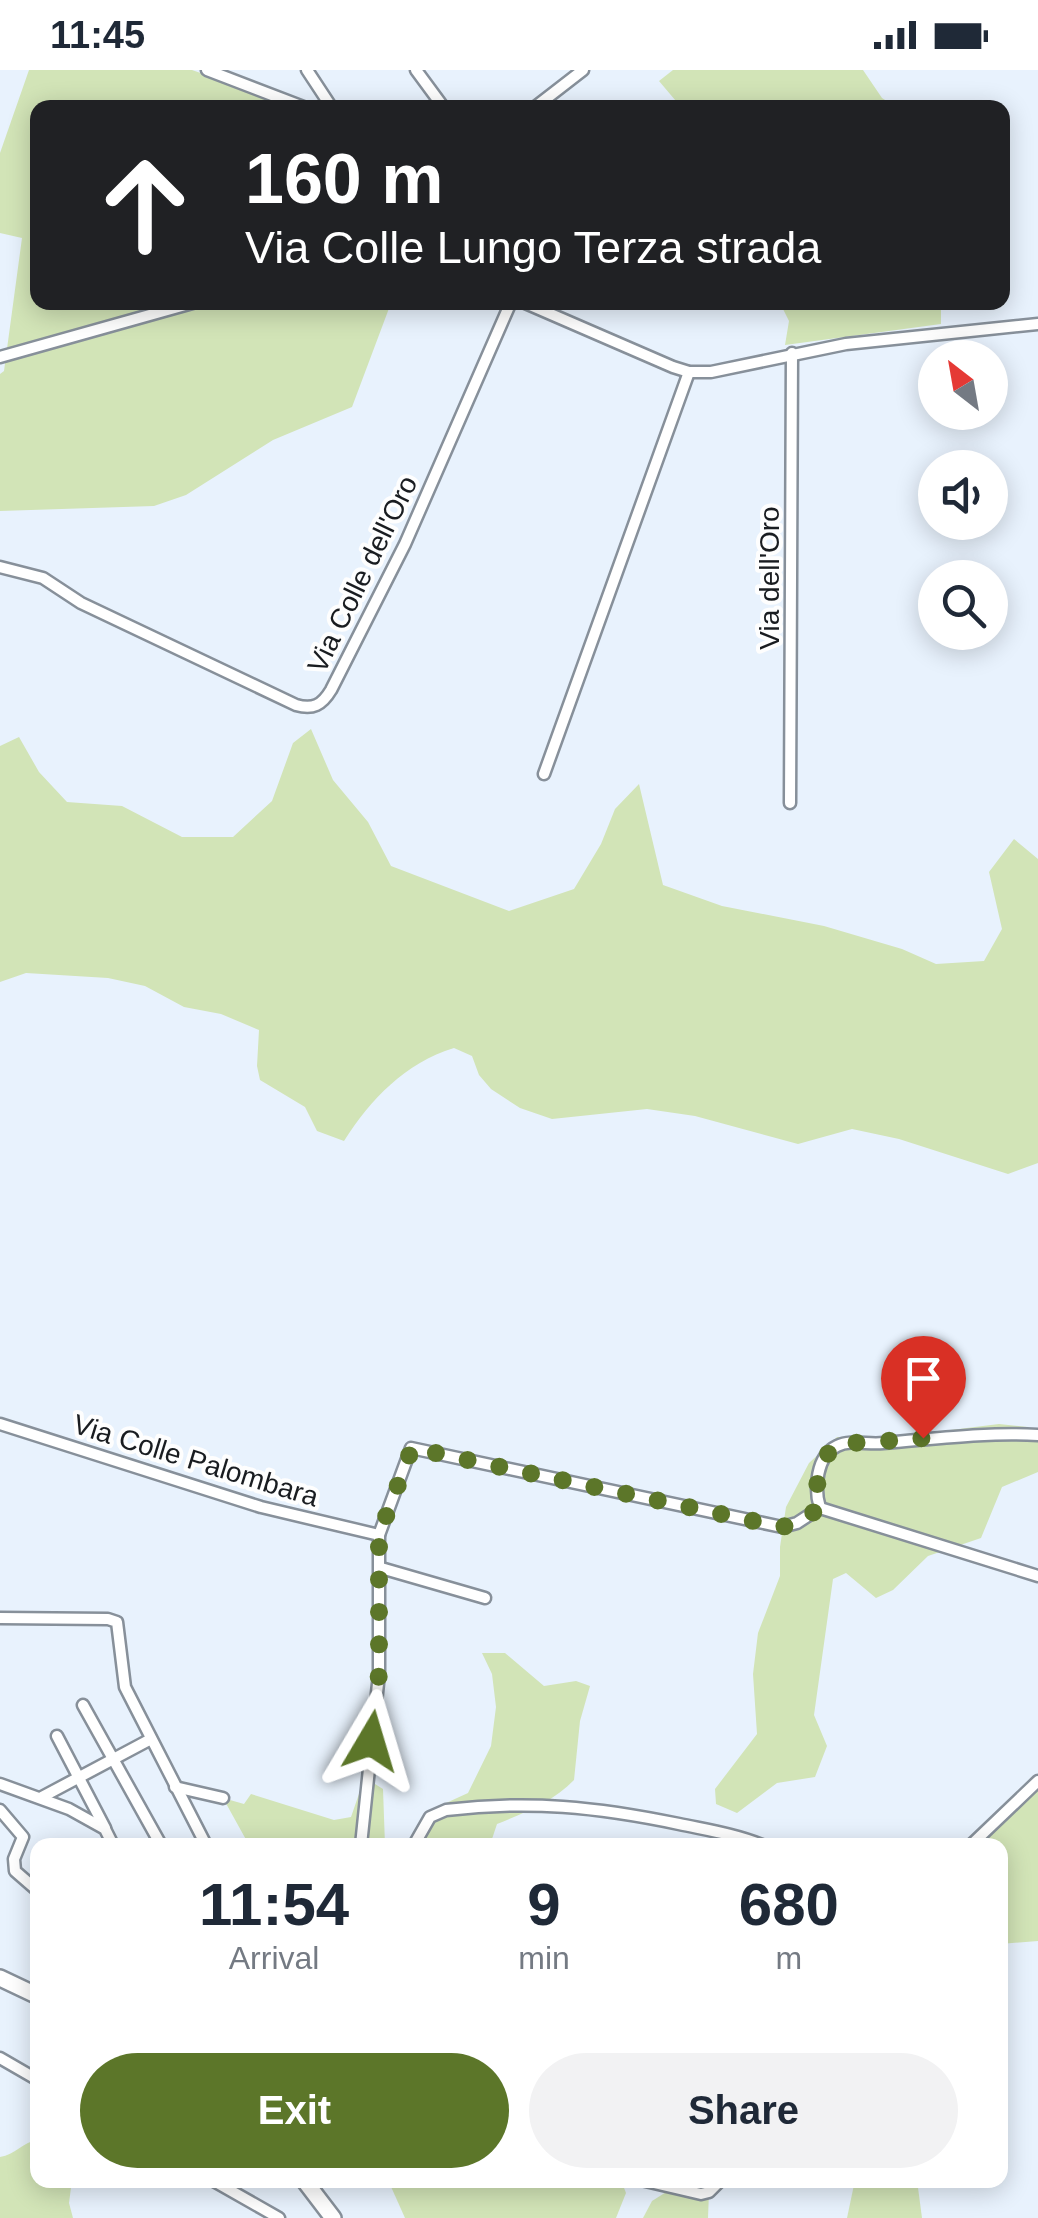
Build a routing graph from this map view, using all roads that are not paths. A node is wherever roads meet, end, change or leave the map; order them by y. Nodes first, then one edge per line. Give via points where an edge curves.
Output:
1 (207, 70) edge
2 (306, 70) edge
3 (416, 70) edge
4 (583, 70) edge
5 (291, 100) edge
6 (327, 100) edge
7 (438, 100) edge
8 (544, 100) edge
9 (167, 310) edge
10 (507, 310) edge
11 (540, 310) edge
12 (1038, 324) edge
13 (792, 353) junction
14 (0, 357) edge
15 (689, 372) junction
16 (0, 566) edge
17 (544, 774) dead end
18 (790, 803) dead end
19 (0, 1424) edge
20 (1038, 1435) edge
21 (820, 1508) junction
22 (379, 1535) junction
23 (381, 1568) junction
24 (1038, 1576) edge
25 (485, 1598) dead end
26 (0, 1618) edge
27 (83, 1705) dead end
28 (57, 1736) dead end
29 (150, 1739) junction
30 (114, 1759) junction
31 (79, 1777) junction
32 (1038, 1781) edge
33 (0, 1784) edge
34 (175, 1787) junction
35 (42, 1797) junction
36 (222, 1798) dead end
37 (0, 1810) edge
38 (105, 1830) junction
39 (110, 1838) edge
40 (158, 1838) edge
41 (202, 1838) edge
42 (362, 1838) edge
43 (418, 1838) edge
44 (740, 1838) edge
45 (977, 1838) edge
46 (30, 1884) edge
47 (0, 1978) edge
48 (30, 1992) edge
49 (0, 2058) edge
50 (13, 2066) junction
51 (0, 2070) edge
52 (30, 2076) edge
53 (226, 2188) edge
54 (310, 2188) edge
55 (674, 2188) edge
56 (713, 2188) edge
57 (278, 2218) edge
58 (336, 2218) edge

1 - 5 street
2 - 6 street
3 - 7 street
4 - 8 street
9 - 14 street
10 - 16 street, Via Colle dell'Oro via 404,544 319,705 296,705 81,603 43,578
11 - 15 street
12 - 13 street
13 - 15 street
13 - 18 street, Via dell'Oro
15 - 17 street
19 - 22 street, Via Colle Palombara via 261,1507
20 - 21 street via 842,1444 820,1468
21 - 22 street via 782,1527 412,1448
21 - 24 street
22 - 23 street
23 - 25 street
23 - 42 street via 379,1674
26 - 29 street via 116,1621 122,1679
27 - 30 street
28 - 31 street
29 - 30 street
29 - 34 street
30 - 31 street
30 - 40 street
31 - 35 street
31 - 38 street
32 - 45 street
33 - 35 street
34 - 36 street
34 - 41 street
35 - 38 street
37 - 46 street via 23,1837 14,1869
38 - 39 street
43 - 44 street via 438,1812 535,1806 632,1813
47 - 48 main road
49 - 50 street
50 - 51 street
50 - 52 street
53 - 57 street
54 - 58 main road
55 - 56 street via 700,2194

